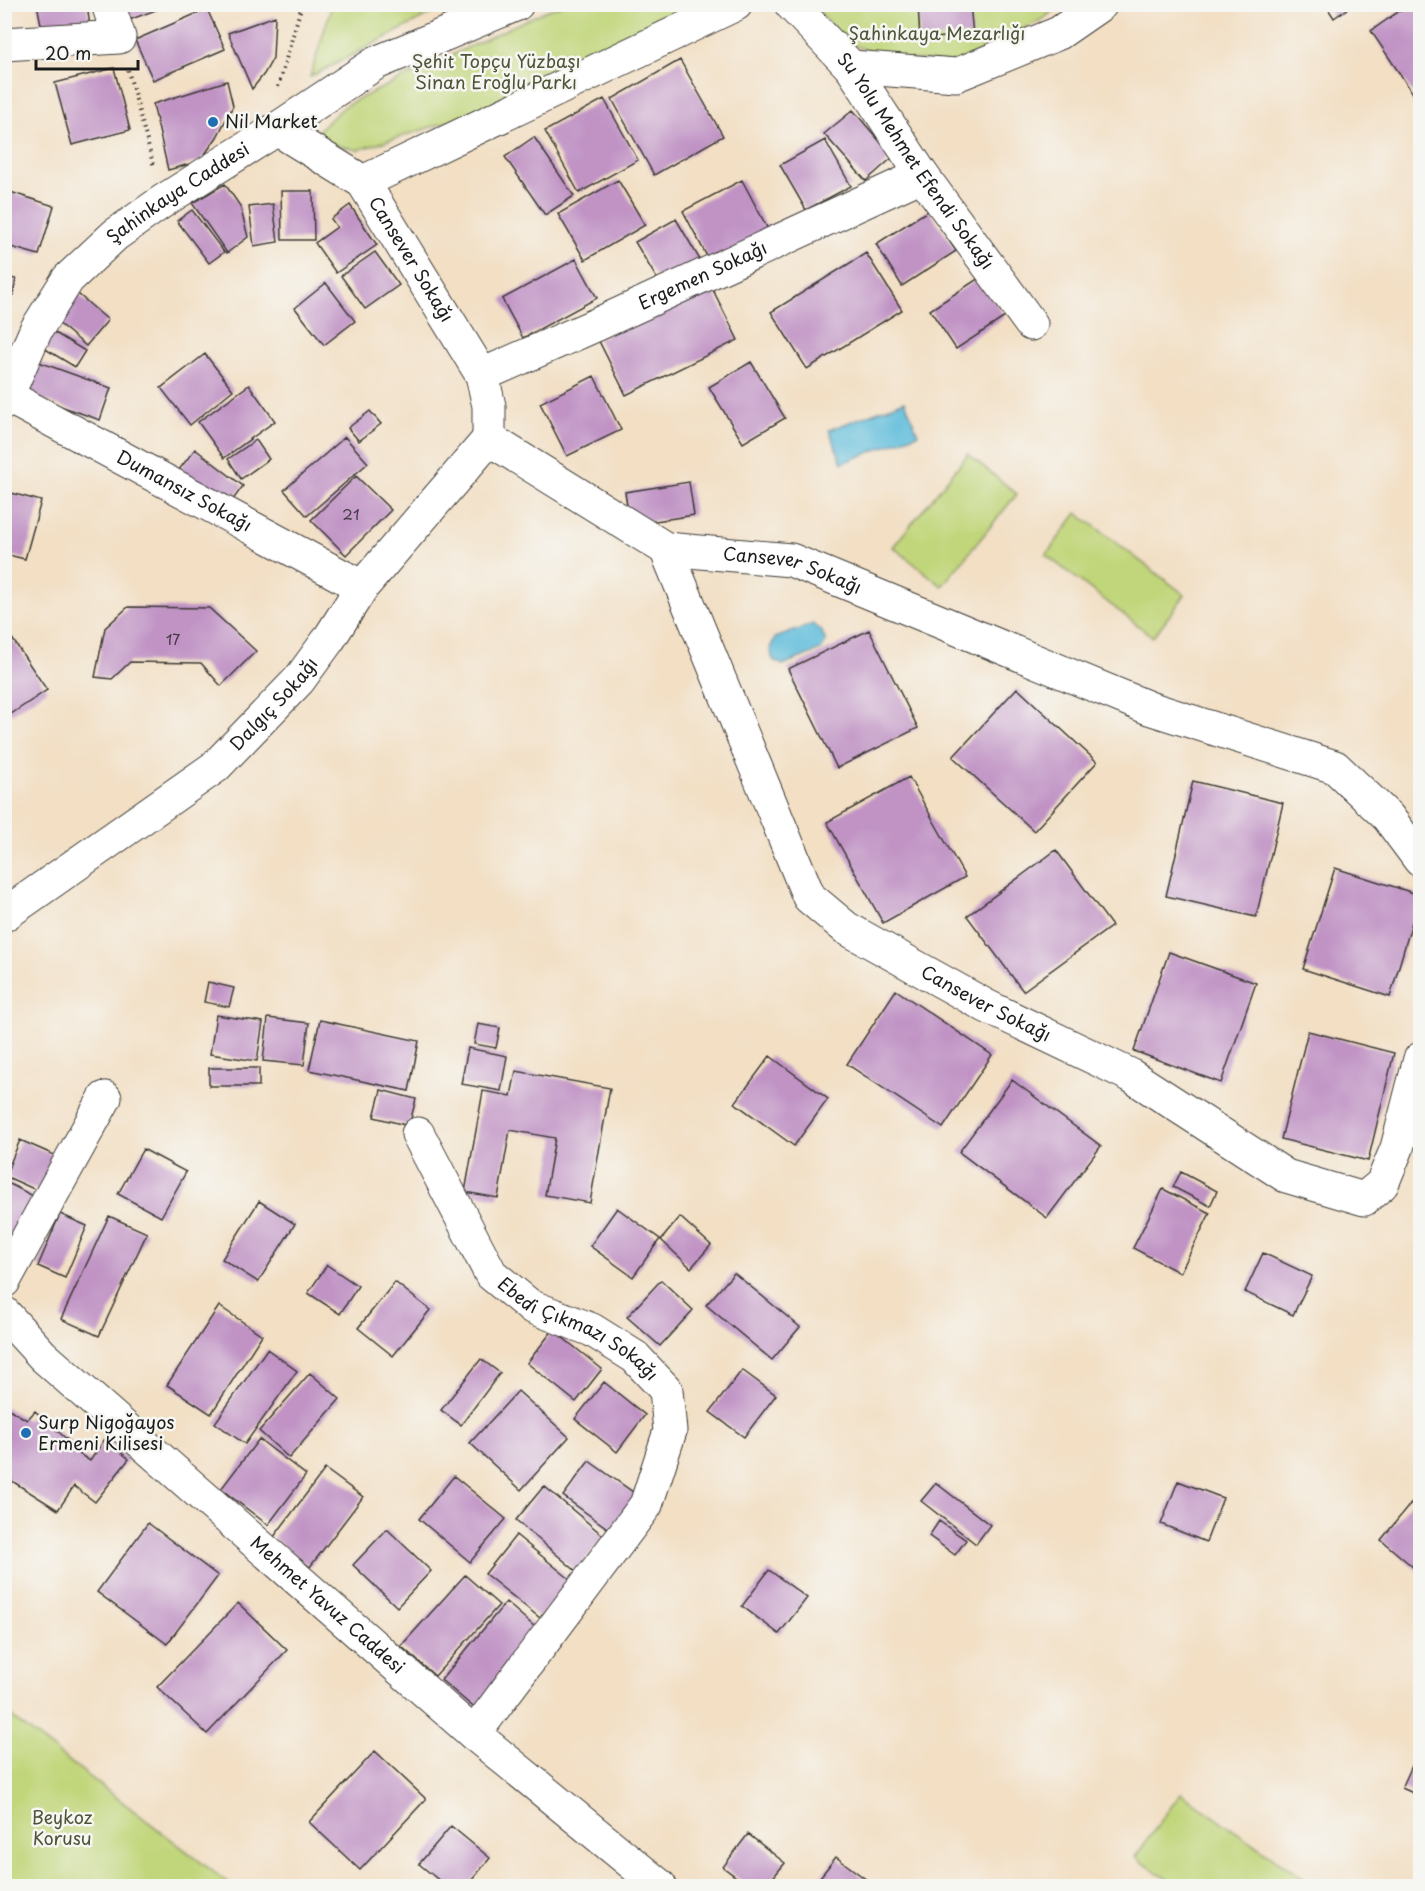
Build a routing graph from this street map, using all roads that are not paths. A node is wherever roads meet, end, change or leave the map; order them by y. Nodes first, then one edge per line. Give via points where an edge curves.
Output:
1 (108, 4) edge
2 (517, 4) edge
3 (736, 4) edge
4 (791, 4) edge
5 (1101, 4) edge
6 (4, 44) edge
7 (850, 68) junction
8 (277, 129) junction
9 (922, 175) junction
10 (363, 182) junction
11 (1031, 324) dead end
12 (483, 375) junction
13 (6, 400) edge
14 (489, 439) junction
15 (666, 549) junction
16 (362, 587) junction
17 (1420, 860) edge
18 (4, 915) edge
19 (1420, 1059) edge
20 (105, 1098) dead end
21 (418, 1134) dead end
22 (4, 1281) edge
23 (4, 1312) edge
24 (474, 1734) junction
25 (660, 1887) edge

1 - 6 street via 119,37
2 - 8 street, Şahinkaya Caddesi via 376,63
3 - 10 street
4 - 7 street, Su Yolu Mehmet Efendi Sokağı
5 - 7 street via 1059,33 956,75
7 - 9 street, Su Yolu Mehmet Efendi Sokağı
8 - 10 street, Cansever Sokağı
8 - 13 street, Şahinkaya Caddesi via 163,201 115,236 68,279 36,330
9 - 11 street, Su Yolu Mehmet Efendi Sokağı
9 - 12 street, Ergemen Sokağı
10 - 12 street, Cansever Sokağı
12 - 14 street, Cansever Sokağı via 489,406
13 - 16 street, Dumansız Sokağı
14 - 15 street, Cansever Sokağı
14 - 16 street, Dalgıç Sokağı
15 - 17 street, Cansever Sokağı via 791,560 1149,708 1335,767 1388,817
15 - 19 street, Cansever Sokağı via 809,897 846,928 986,1006 1130,1076 1286,1176 1364,1199 1382,1184 1397,1148
16 - 18 street, Dalgıç Sokağı via 299,680 215,767
20 - 22 street
21 - 24 street, Ebedi Çıkmazı Sokağı via 491,1274 530,1306 592,1330 635,1357 666,1390 670,1431 646,1505
23 - 24 street, Mehmet Yavuz Caddesi via 43,1356
24 - 25 street, Mehmet Yavuz Caddesi

